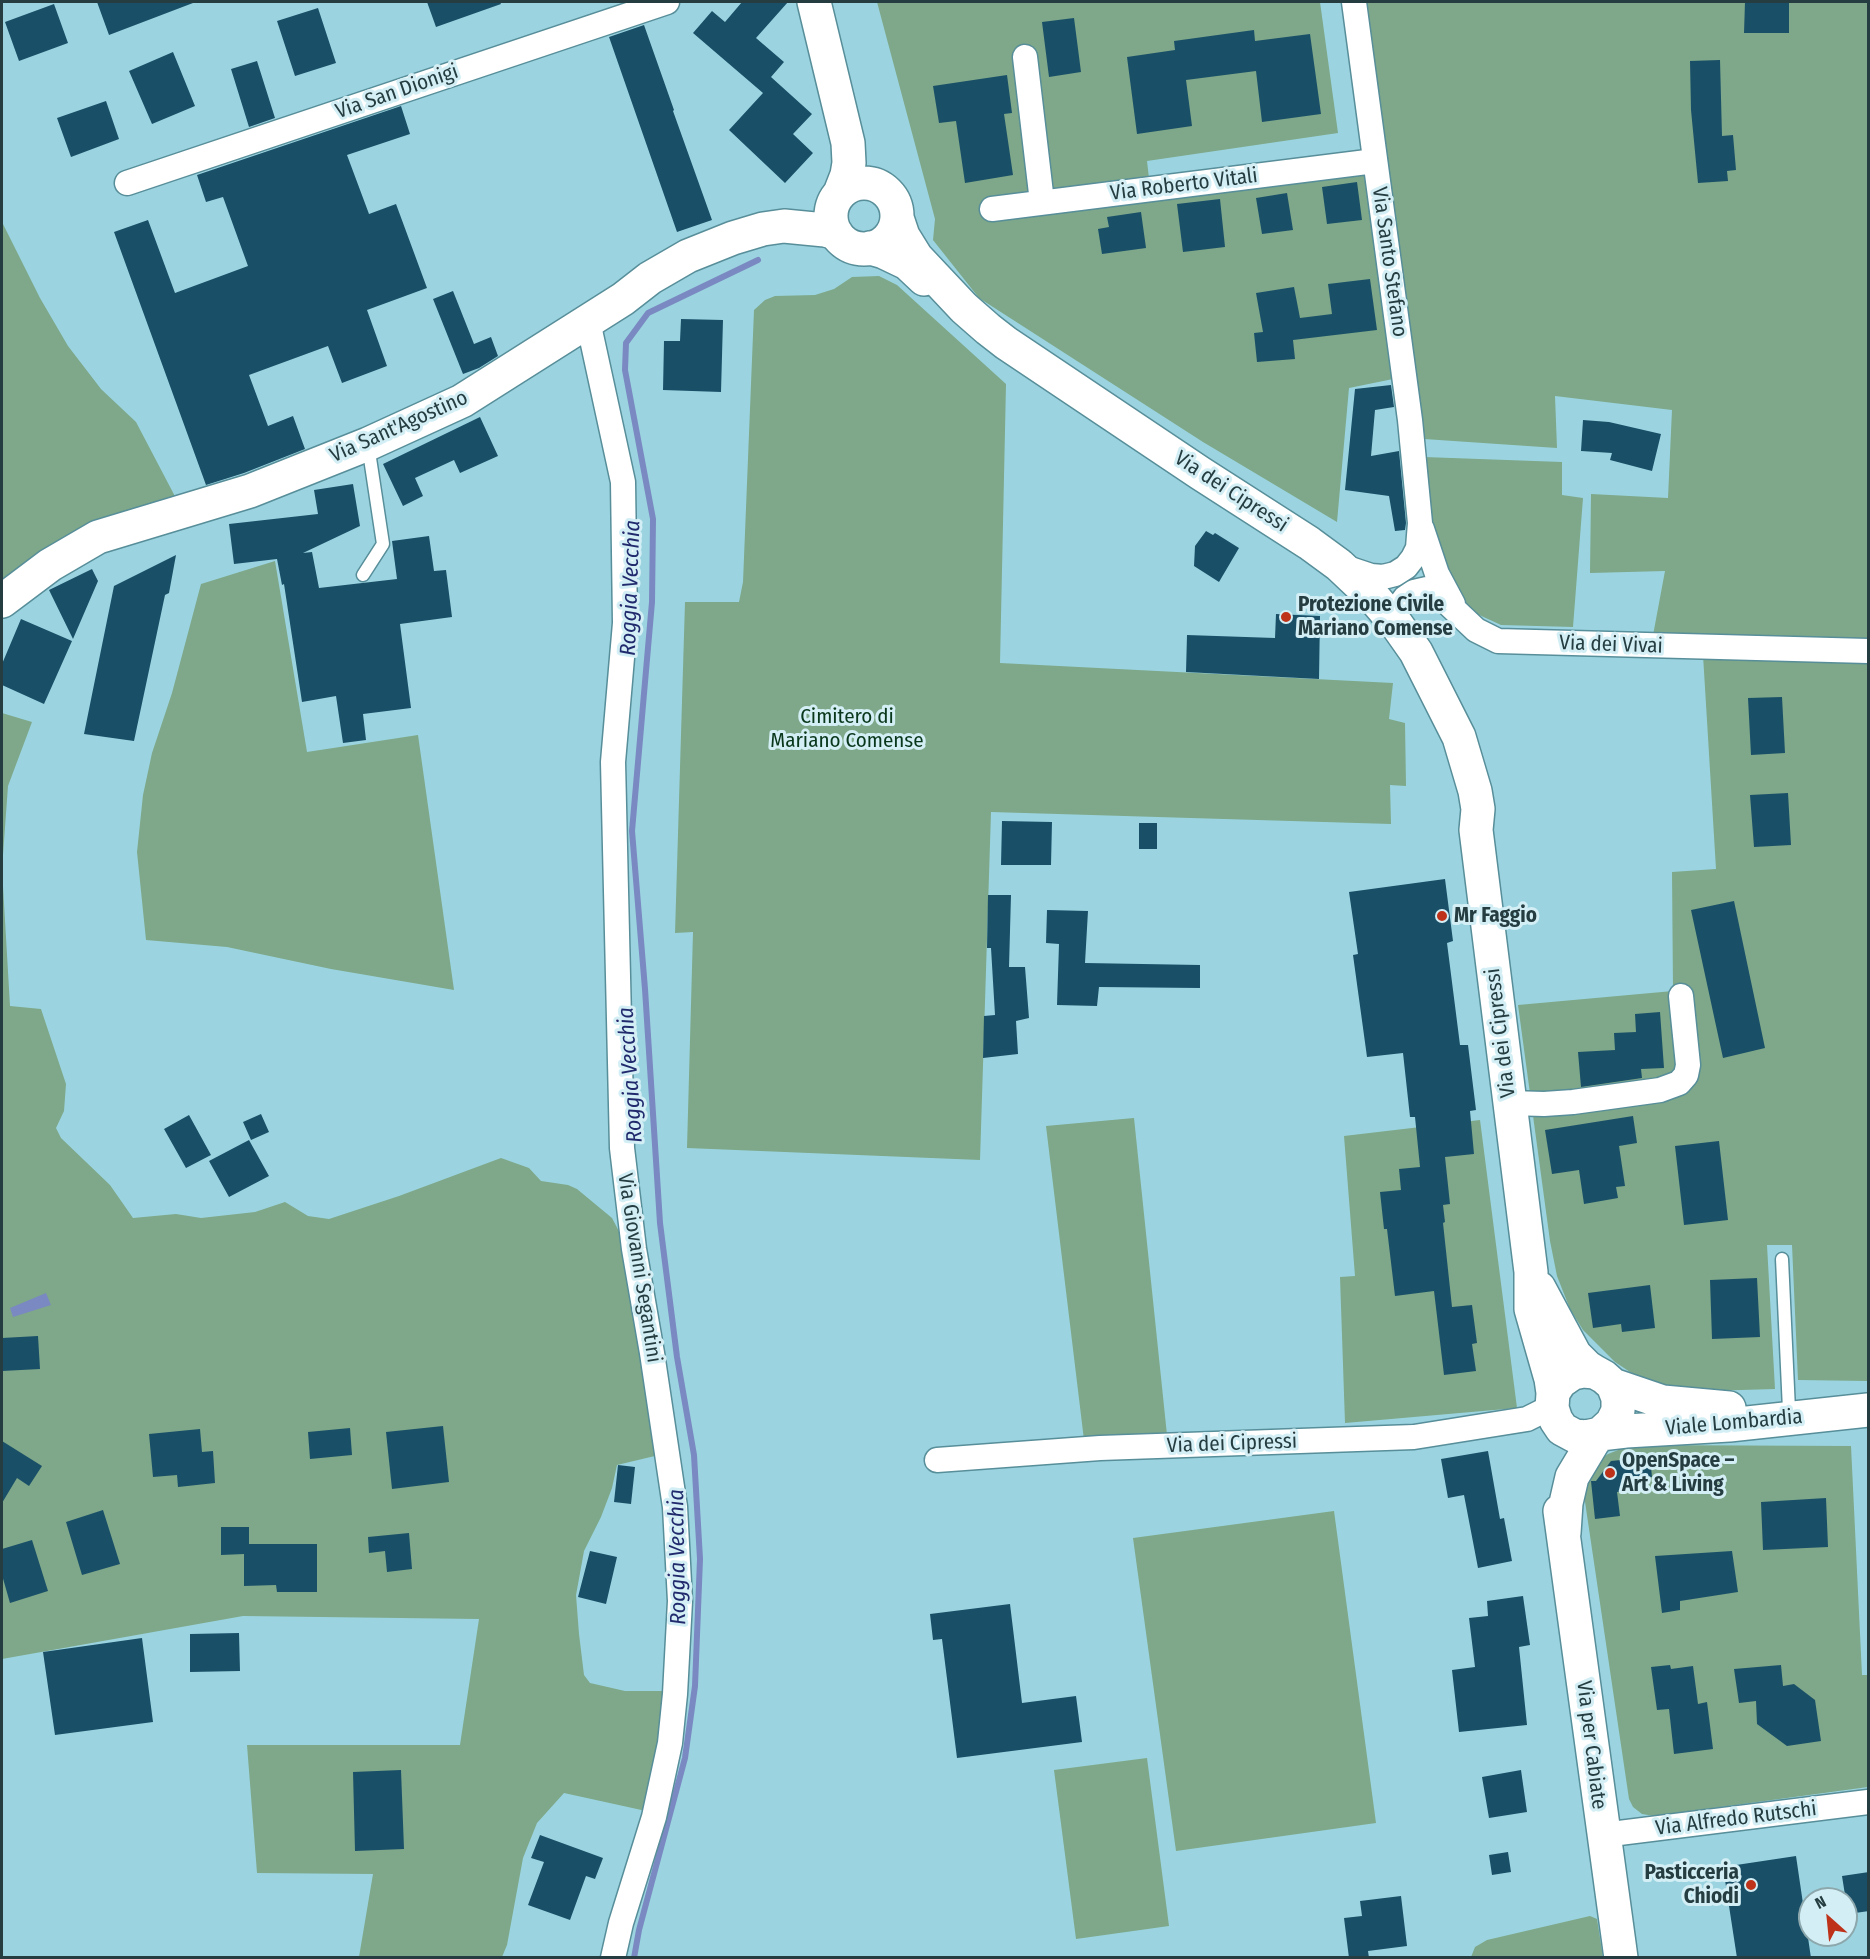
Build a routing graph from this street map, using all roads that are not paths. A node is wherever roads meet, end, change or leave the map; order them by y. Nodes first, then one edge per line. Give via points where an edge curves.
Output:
1 (667, 2) edge
2 (814, 2) edge
3 (827, 2) edge
4 (1354, 2) edge
5 (1025, 57) dead end
6 (1375, 161) junction
7 (127, 183) dead end
8 (880, 188) junction
9 (1042, 202) junction
10 (992, 209) dead end
11 (836, 210) junction
12 (897, 218) junction
13 (870, 248) junction
14 (588, 321) junction
15 (368, 444) junction
16 (1420, 523) junction
17 (1339, 565) junction
18 (363, 575) dead end
19 (2, 601) edge
20 (1458, 614) junction
21 (1397, 625) junction
22 (1869, 651) edge
23 (1476, 830) junction
24 (1681, 996) dead end
25 (1509, 1103) junction
26 (1782, 1259) dead end
27 (1531, 1272) junction
28 (1604, 1379) junction
29 (1789, 1410) junction
30 (1869, 1410) edge
31 (1549, 1411) junction
32 (1600, 1434) junction
33 (937, 1460) dead end
34 (1564, 1533) junction
35 (1869, 1802) edge
36 (1603, 1835) junction
37 (613, 1958) edge
38 (1621, 1958) edge

1 - 7 street, Via San Dionigi
2 - 11 main road via 848,143 848,175
3 - 8 main road via 864,145
4 - 6 street, Via Santo Stefano
5 - 9 street
6 - 9 street, Via Roberto Vitali
6 - 16 street, Via Santo Stefano
8 - 11 main road via 866,183 852,185
8 - 12 main road via 891,197
9 - 10 street, Via Roberto Vitali
11 - 13 main road via 849,246
11 - 14 main road, Via Sant'Agostino via 825,230 784,226 763,229 688,256
12 - 13 main road via 885,241
12 - 17 main road, Via dei Cipressi via 916,257 964,308 1005,343
13 - 23 main road, Via dei Cipressi via 907,263 958,314 1015,362 1296,550 1346,591 1408,663 1432,705
14 - 15 main road, Via Sant'Agostino via 462,401
14 - 37 street, Via Giovanni Segantini via 623,482 625,622 613,762 622,1149 675,1507 680,1601 670,1743 654,1817
15 - 18 lane via 383,544
15 - 19 main road, Via Sant'Agostino via 250,491 98,537 50,565
16 - 17 street, Via Santo Stefano via 1418,548 1406,567 1395,574 1371,576
16 - 20 street, Via Santo Stefano via 1437,574
17 - 21 main road, Via dei Cipressi
20 - 21 street, Via dei Vivai via 1427,589 1405,598 1397,609
20 - 22 street, Via dei Vivai via 1476,630 1498,641
21 - 23 main road, Via dei Cipressi via 1432,680 1459,737 1475,791
23 - 25 main road, Via dei Cipressi
24 - 25 street via 1688,1065 1679,1083 1660,1090 1573,1102
25 - 27 main road, Via dei Cipressi
26 - 29 lane, Viale Lombardia
27 - 28 main road, Via dei Cipressi via 1570,1348
27 - 31 main road, Via dei Cipressi via 1532,1318 1551,1379
28 - 29 main road, Viale Lombardia via 1670,1404
28 - 31 main road via 1583,1371 1573,1373 1560,1382
28 - 32 main road via 1618,1398 1618,1411 1612,1424
29 - 30 main road, Viale Lombardia
30 - 32 main road, Viale Lombardia
31 - 32 main road via 1575,1436
31 - 33 street, Via dei Cipressi via 1461,1431 1405,1438 1100,1448
31 - 34 main road via 1564,1441 1558,1488
32 - 34 main road via 1569,1485
34 - 36 main road, Via per Cabiate
35 - 36 street, Via Alfredo Rutschi
36 - 38 main road, Via per Cabiate

